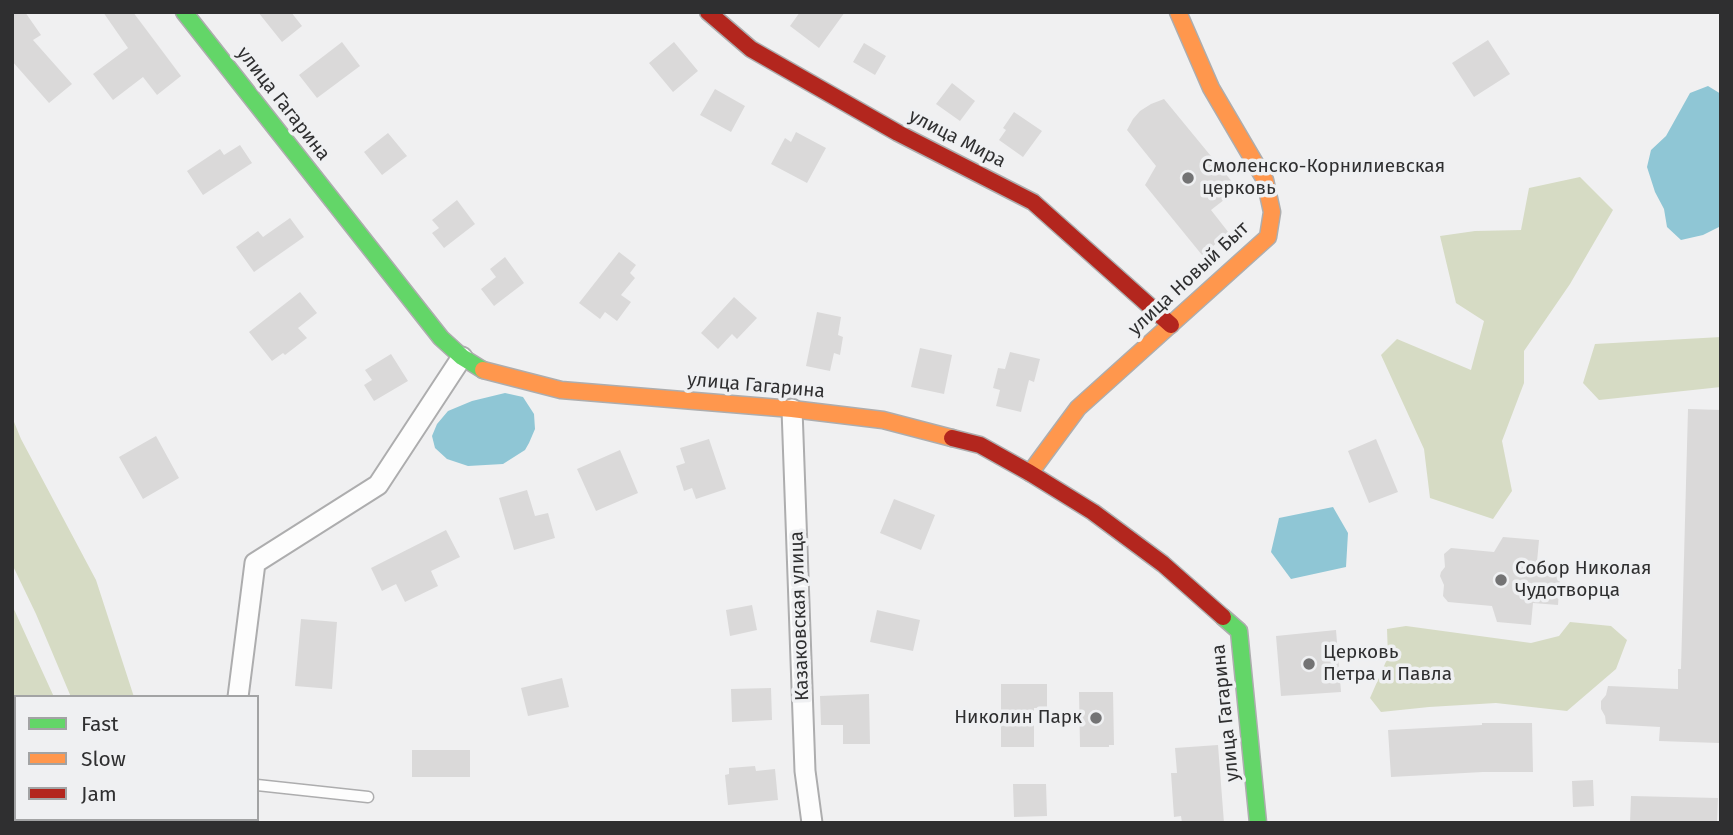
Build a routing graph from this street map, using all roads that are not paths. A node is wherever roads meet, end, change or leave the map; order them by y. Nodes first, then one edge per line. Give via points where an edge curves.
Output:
1 (184, 12) edge
2 (708, 12) edge
3 (1178, 12) edge
4 (1171, 325) junction
5 (462, 357) junction
6 (793, 409) junction
7 (1030, 473) junction
8 (238, 695) edge
9 (259, 785) edge
10 (368, 797) dead end
11 (812, 823) edge
12 (1258, 823) edge

1 - 5 street, улица Гагарина via 440,338
2 - 4 street, улица Мира via 751,49 1032,202
3 - 4 street, улица Новый Быт via 1212,88 1265,180 1272,212 1268,237
4 - 7 street, улица Новый Быт via 1079,408
5 - 6 street, улица Гагарина via 485,371 561,390
5 - 8 street via 378,485 256,563
6 - 7 street, улица Гагарина via 883,419 980,445
6 - 11 street, Казаковская улица via 805,771
7 - 12 street, улица Гагарина via 1163,564 1239,631
9 - 10 lane

